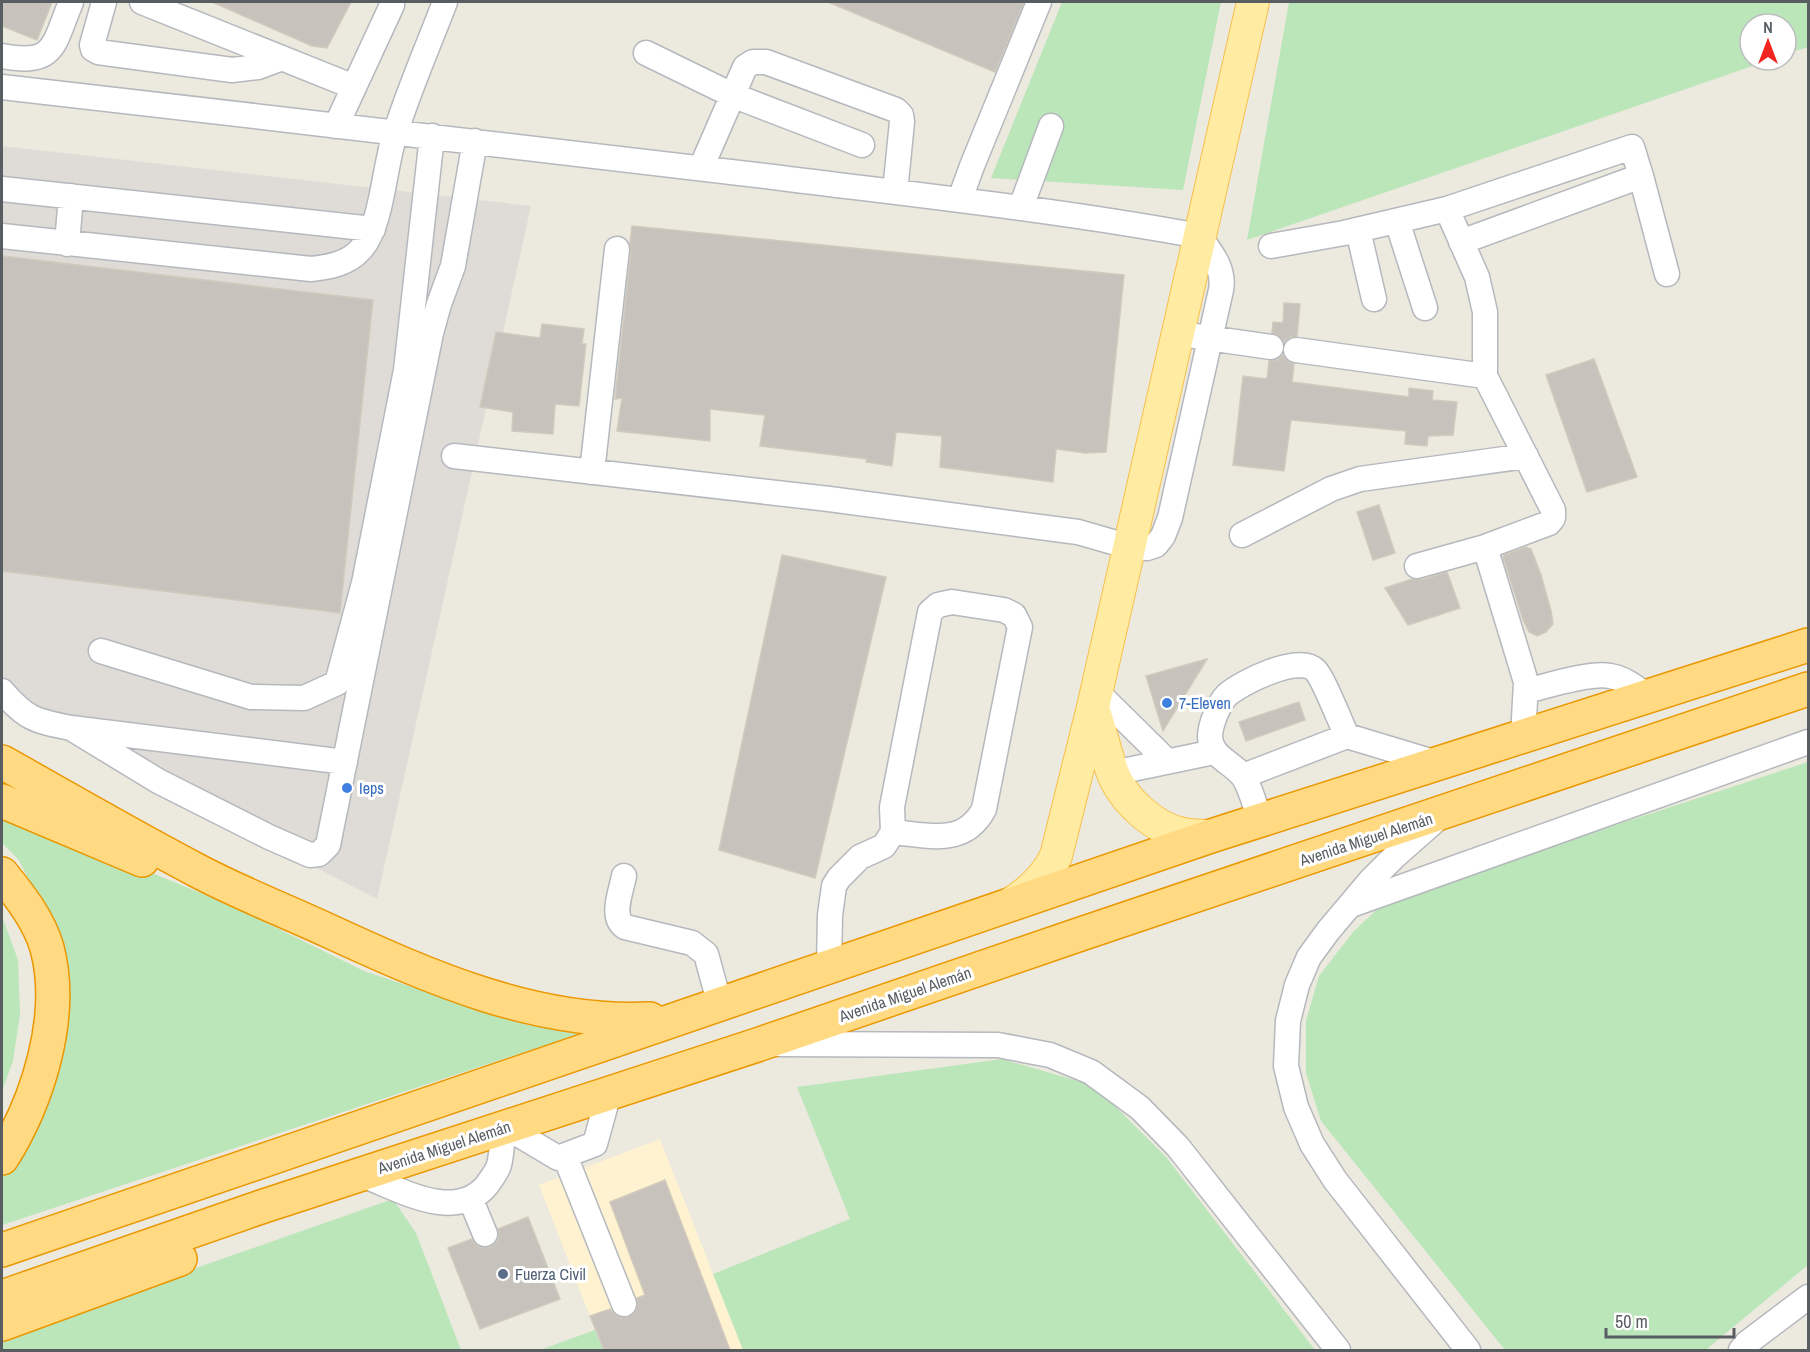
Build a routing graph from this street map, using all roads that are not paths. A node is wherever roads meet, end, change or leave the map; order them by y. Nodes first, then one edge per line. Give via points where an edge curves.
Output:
1 (71, 2) edge
2 (104, 2) edge
3 (142, 2) edge
4 (445, 2) edge
5 (1039, 2) edge
6 (1253, 2) edge
7 (392, 5) dead end
8 (646, 53) dead end
9 (2, 56) edge
10 (282, 58) junction
11 (2, 87) edge
12 (354, 87) junction
13 (732, 95) junction
14 (336, 126) junction
15 (1051, 126) dead end
16 (395, 133) junction
17 (432, 136) junction
18 (475, 141) junction
19 (862, 145) dead end
20 (701, 168) junction
21 (1641, 176) junction
22 (2, 189) edge
23 (895, 192) junction
24 (71, 196) junction
25 (960, 199) junction
26 (1021, 207) junction
27 (1447, 209) junction
28 (1397, 221) junction
29 (373, 229) junction
30 (1358, 230) junction
31 (2, 236) edge
32 (1199, 236) junction
33 (1461, 242) junction
34 (66, 244) junction
35 (1271, 246) dead end
36 (617, 249) dead end
37 (1667, 274) dead end
38 (1374, 299) dead end
39 (1425, 308) dead end
40 (1178, 334) junction
41 (1210, 338) junction
42 (1271, 346) dead end
43 (1296, 350) dead end
44 (1485, 376) junction
45 (454, 456) dead end
46 (1526, 456) junction
47 (592, 472) junction
48 (1242, 535) dead end
49 (1130, 547) junction
50 (1485, 547) junction
51 (1417, 566) dead end
52 (1809, 645) edge
53 (101, 651) dead end
54 (1809, 689) edge
55 (2, 691) edge
56 (1526, 691) junction
57 (1648, 696) junction
58 (1095, 700) junction
59 (71, 728) junction
60 (1347, 736) junction
61 (1523, 737) junction
62 (1809, 742) edge
63 (1214, 752) junction
64 (1167, 761) junction
65 (2, 762) edge
66 (345, 762) junction
67 (1440, 764) junction
68 (1113, 773) junction
69 (1243, 776) junction
70 (2, 801) edge
71 (1443, 813) junction
72 (1260, 820) junction
73 (893, 832) junction
74 (1211, 836) junction
75 (202, 873) junction
76 (2, 874) edge
77 (624, 876) dead end
78 (1349, 905) junction
79 (1001, 909) junction
80 (830, 967) junction
81 (720, 1005) junction
82 (687, 1016) junction
83 (760, 1044) junction
84 (609, 1093) junction
85 (505, 1127) junction
86 (565, 1156) junction
87 (2, 1158) edge
88 (362, 1174) junction
89 (471, 1200) junction
90 (258, 1208) junction
91 (484, 1234) dead end
92 (2, 1250) edge
93 (2, 1297) edge
94 (1809, 1297) edge
95 (624, 1304) dead end
96 (2, 1324) edge
97 (1338, 1350) edge
98 (1468, 1350) edge
99 (1741, 1350) edge

1 - 9 street via 53,46 43,56 29,60
2 - 10 street via 92,45 98,52 232,70 258,67
3 - 10 street
4 - 16 street
5 - 25 street
6 - 32 main road
7 - 12 street
8 - 13 street
10 - 12 street
11 - 14 street
12 - 14 street
13 - 19 street
13 - 20 street
13 - 23 street via 745,67 753,62 766,62 896,110 901,115 902,131
14 - 16 street
15 - 26 street
16 - 17 street
16 - 29 street
17 - 18 street
17 - 53 street via 406,370 364,583 337,683 304,698 251,697
18 - 20 street
18 - 66 street via 453,266 431,333
20 - 23 street
21 - 27 street via 1632,147
21 - 33 street
21 - 37 street
22 - 24 street
23 - 25 street
24 - 29 street
24 - 34 street
25 - 26 street
26 - 32 street
27 - 28 street
27 - 33 street
28 - 30 street
28 - 39 street
29 - 34 street via 360,251 347,260 311,269
30 - 35 street
30 - 38 street
31 - 34 street
32 - 40 main road
32 - 41 street via 1222,275
33 - 44 street via 1477,277 1485,312
36 - 47 street
40 - 41 street
40 - 49 main road
41 - 42 street
41 - 49 street via 1170,518 1156,545
43 - 44 street
44 - 46 street
45 - 47 street
46 - 48 street via 1360,479 1331,489
46 - 50 street via 1553,510 1552,518 1549,523
47 - 49 street via 1078,532
49 - 58 main road
50 - 51 street
50 - 56 street
52 - 57 highway
54 - 71 highway, Avenida Miguel Alemán
55 - 59 street via 28,717
56 - 57 street via 1598,675 1625,681
56 - 61 street
57 - 61 highway
58 - 64 street
58 - 68 main road
58 - 79 main road via 1056,856 1032,888
59 - 66 street
59 - 66 street via 158,781 310,855 319,854 328,845
60 - 63 street via 1316,670 1300,664 1247,681 1225,696 1210,735
60 - 67 street
60 - 69 street
61 - 67 highway
62 - 78 street
63 - 64 street
63 - 69 street
64 - 68 street
65 - 75 highway
67 - 72 highway
68 - 74 main road via 1130,800 1155,822 1181,834
69 - 72 street
70 - 75 highway via 148,862
71 - 78 street
71 - 83 highway, Avenida Miguel Alemán
72 - 74 highway
73 - 73 street via 945,837 978,820 984,809 1020,627 1014,615 952,602 938,605 930,612 892,807
73 - 80 street via 884,846 860,857 834,886
74 - 79 highway
75 - 82 highway via 375,952 508,1001 600,1019
76 - 87 highway via 33,917 47,947 51,978 47,1046 39,1078 30,1106
77 - 81 street via 616,915 620,924 700,947 706,954
78 - 98 street via 1309,957 1295,994 1288,1021 1286,1066 1296,1107 1312,1144 1335,1180
79 - 80 highway
80 - 81 highway
81 - 82 highway
82 - 92 highway
83 - 84 highway, Avenida Miguel Alemán
83 - 97 street via 998,1045 1050,1055 1091,1072 1140,1108 1178,1147
84 - 85 highway, Avenida Miguel Alemán
84 - 86 street via 595,1144
85 - 86 street via 558,1158
85 - 88 highway, Avenida Miguel Alemán
85 - 89 street via 499,1167
86 - 95 street
88 - 89 street via 422,1199 456,1204
88 - 90 highway, Avenida Miguel Alemán
89 - 91 street
90 - 93 highway, Avenida Miguel Alemán
90 - 96 highway via 230,1234 193,1254
94 - 99 street

